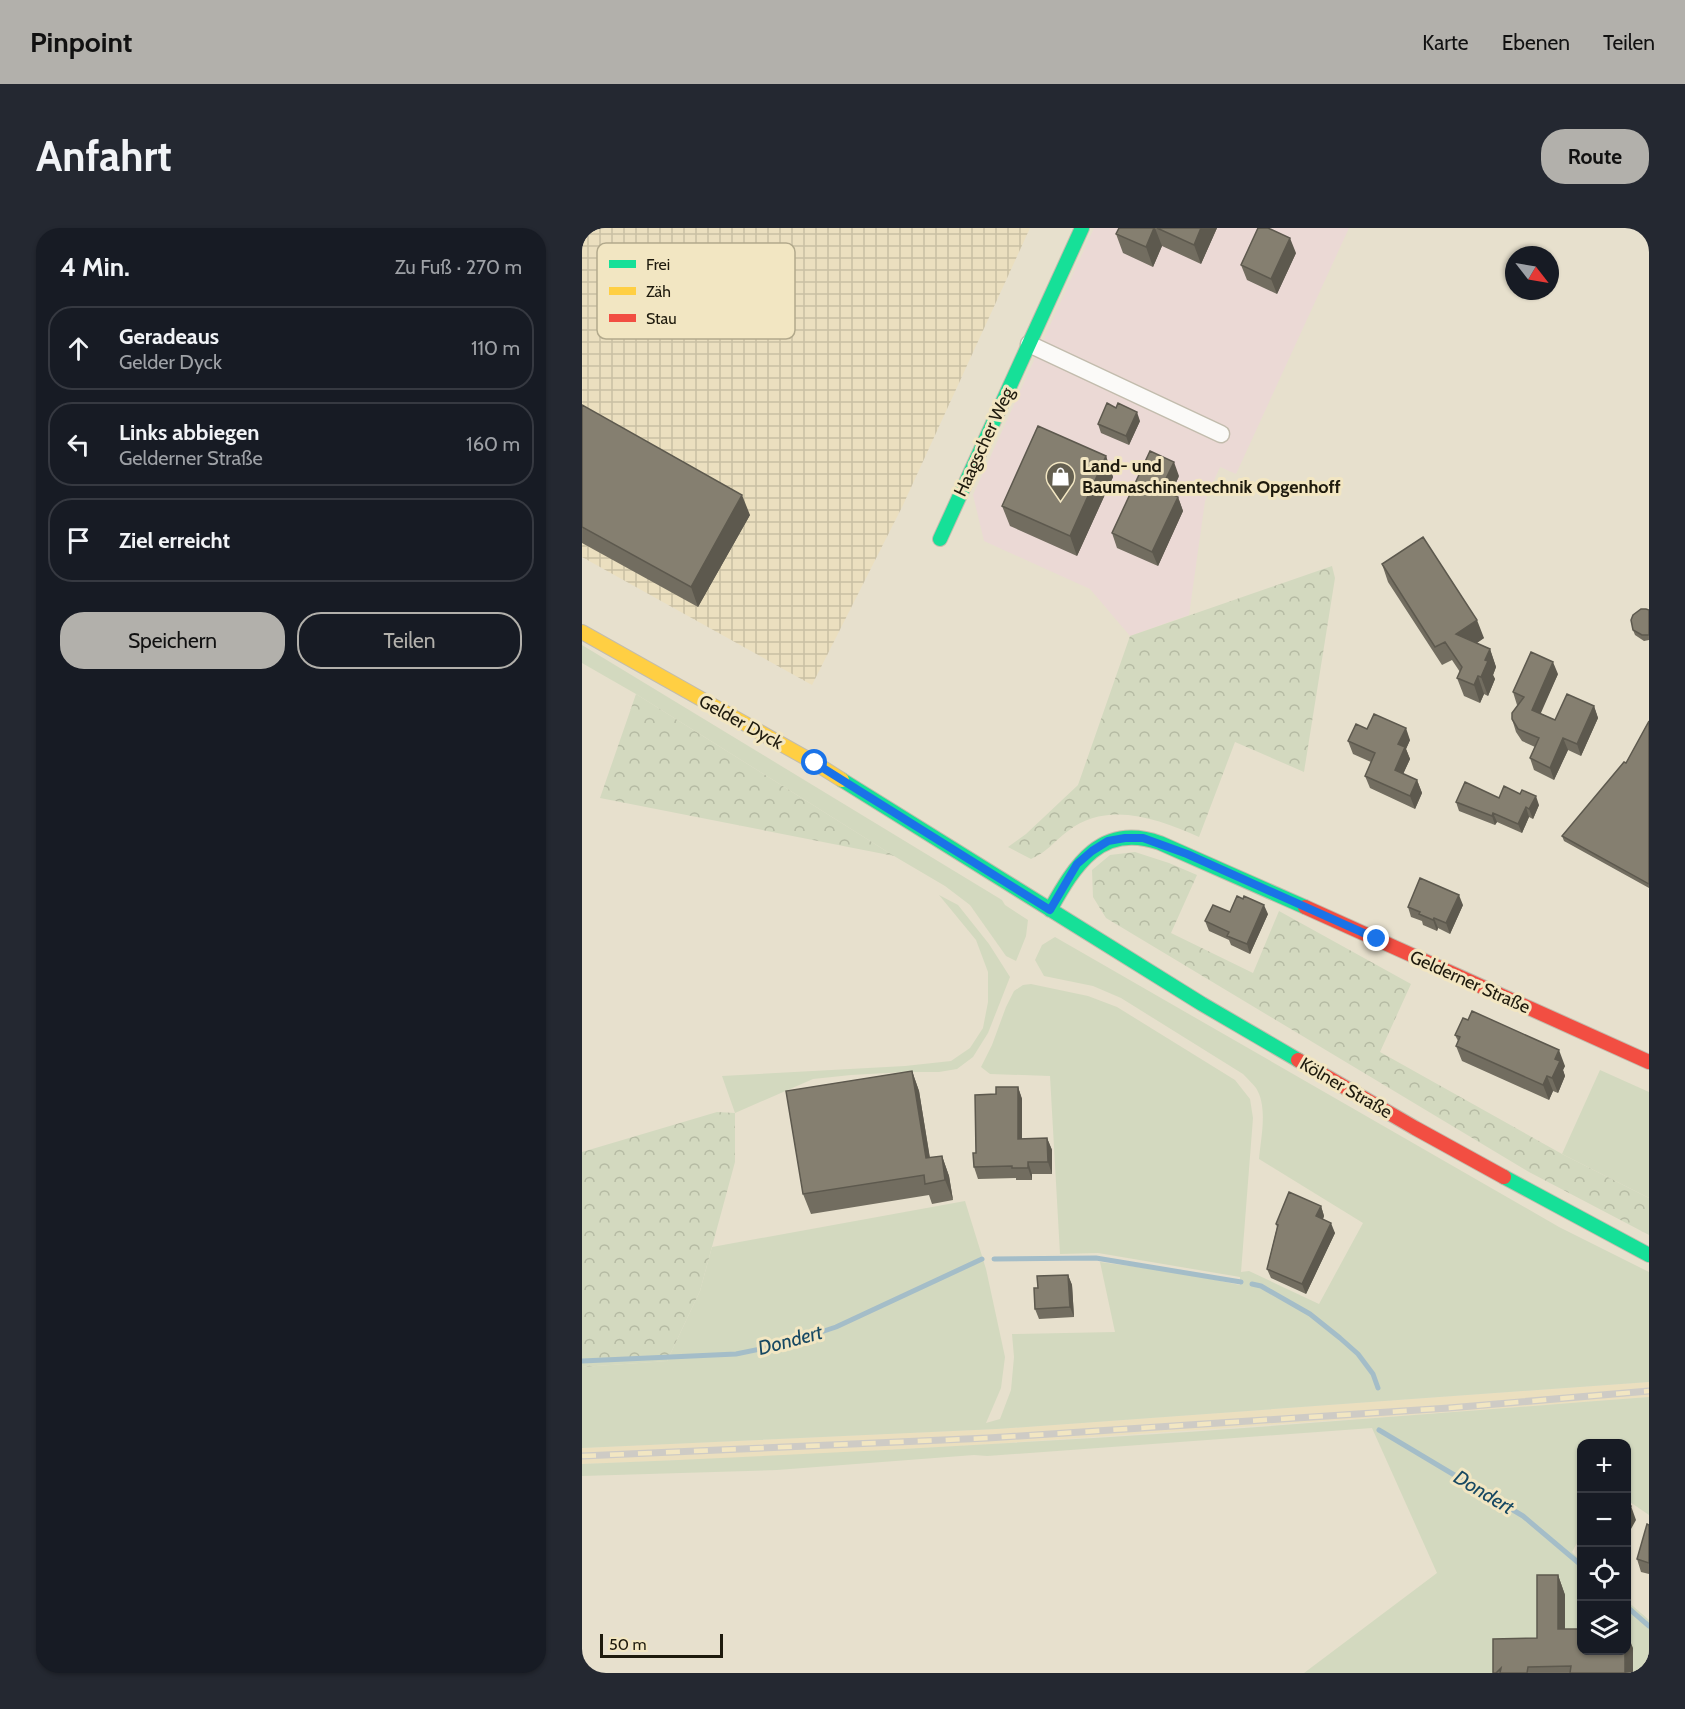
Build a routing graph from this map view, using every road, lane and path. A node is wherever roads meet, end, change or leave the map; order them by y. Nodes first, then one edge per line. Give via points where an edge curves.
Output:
1 (1082, 228) edge
2 (1029, 344) junction
3 (1221, 434) dead end
4 (940, 539) dead end
5 (582, 632) edge
6 (1050, 910) junction
7 (1649, 1062) edge
8 (1649, 1255) edge

1 - 2 main road, Haagscher Weg
2 - 3 street
2 - 4 main road, Haagscher Weg
5 - 6 main road, Gelder Dyck via 815,763
6 - 7 main road, Gelderner Straße via 1077,864 1092,851 1108,841 1143,838 1187,854
6 - 8 main road, Kölner Straße via 1405,1122

